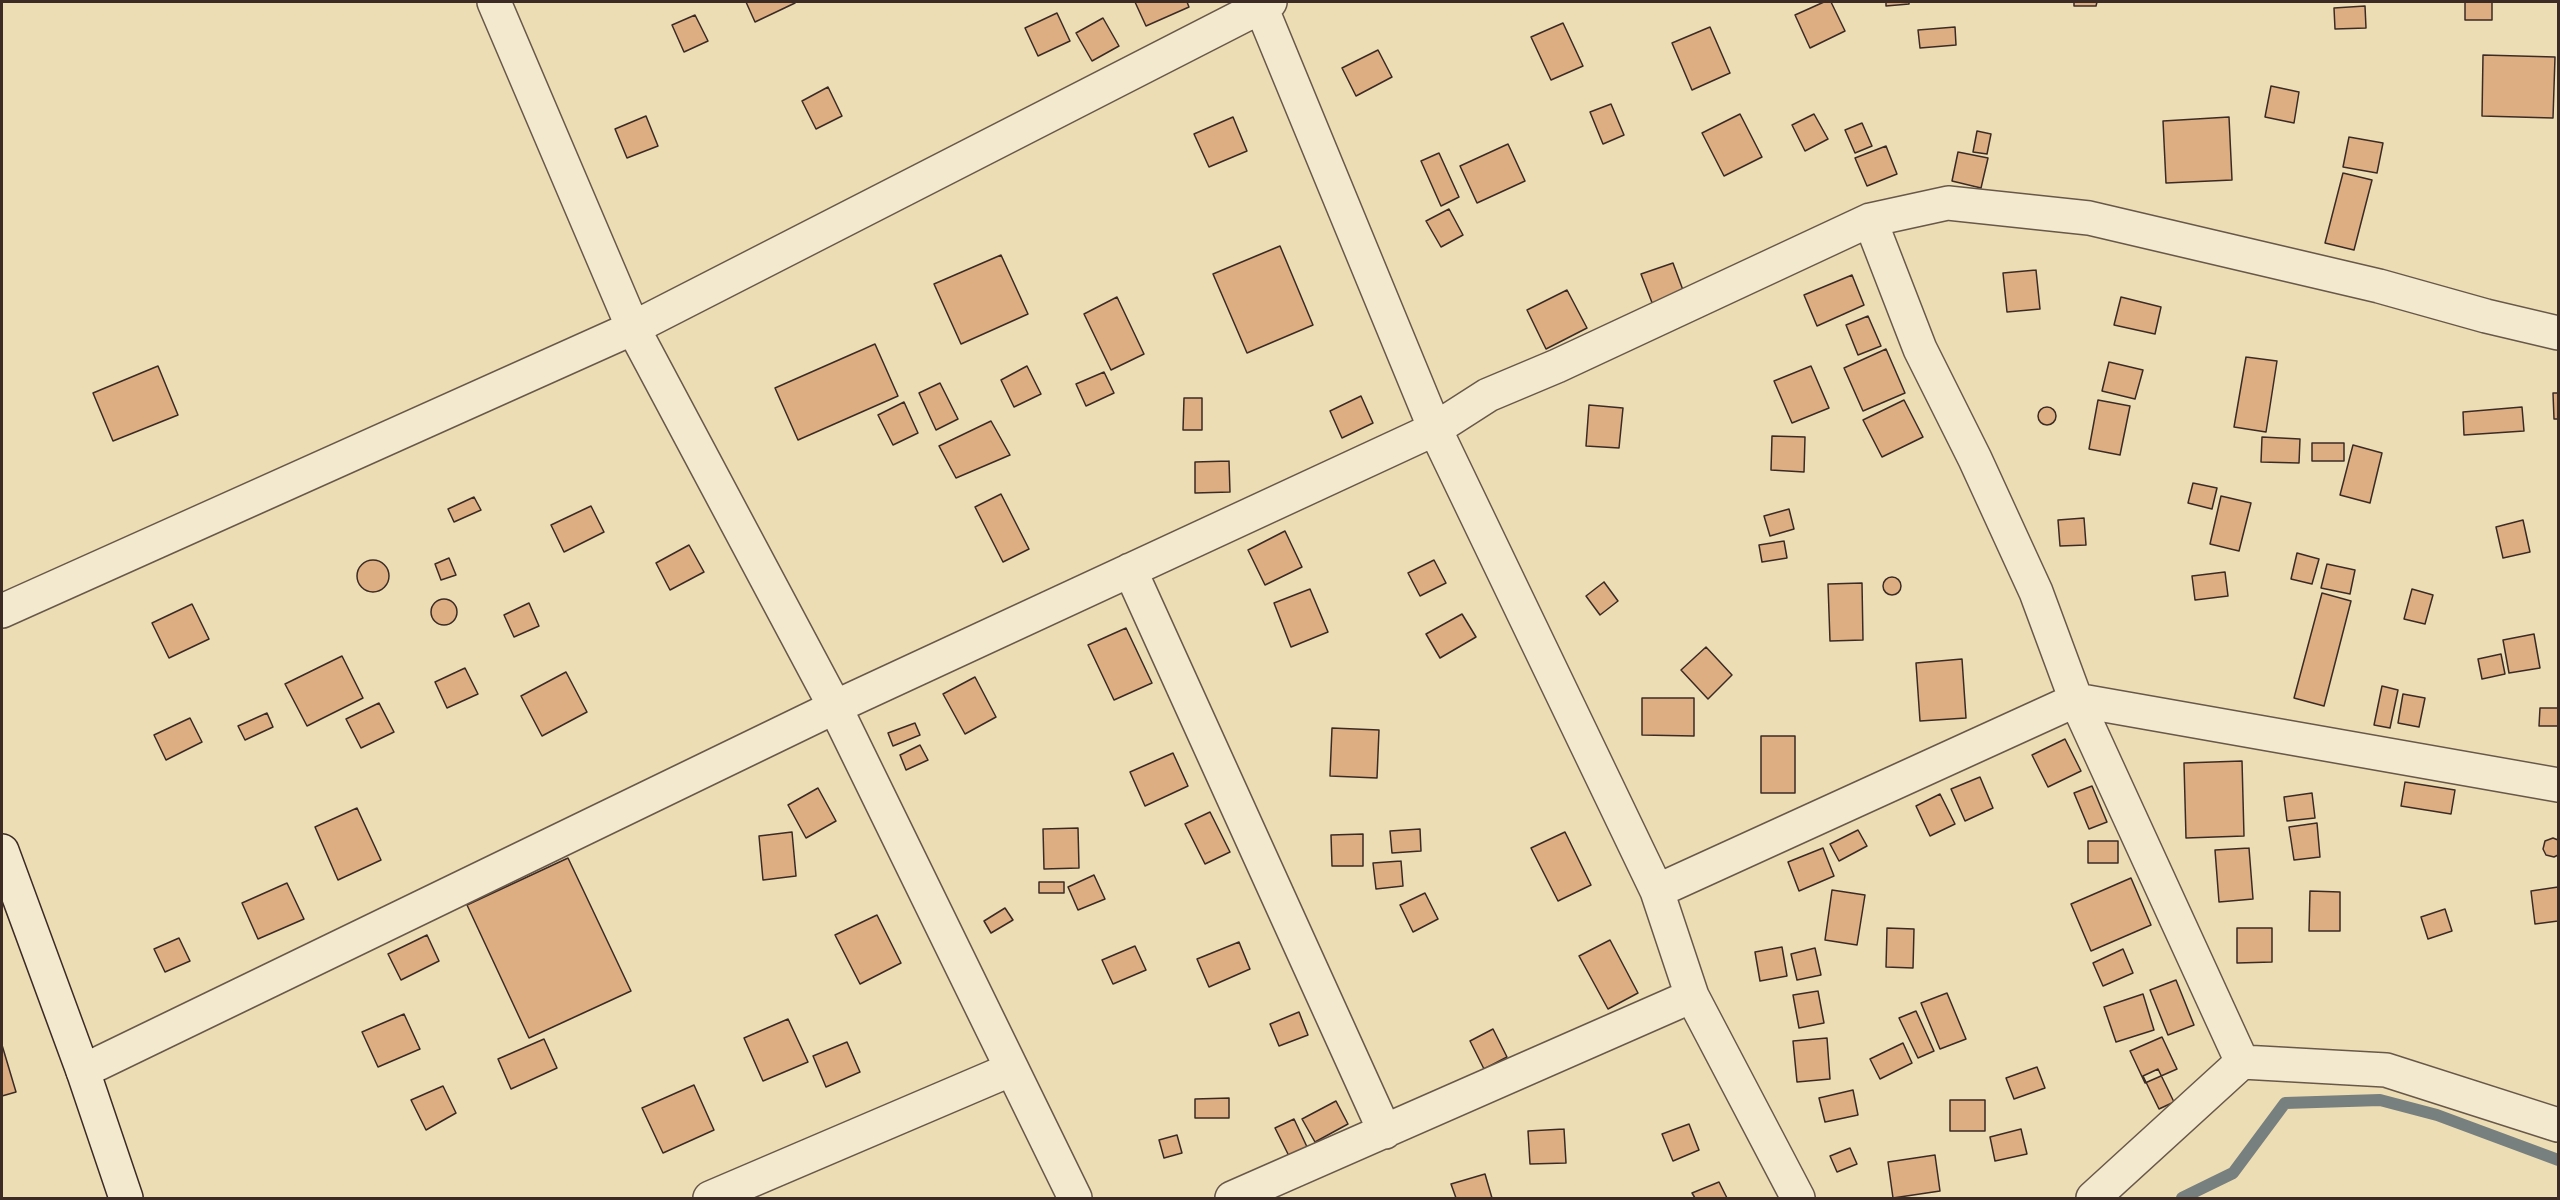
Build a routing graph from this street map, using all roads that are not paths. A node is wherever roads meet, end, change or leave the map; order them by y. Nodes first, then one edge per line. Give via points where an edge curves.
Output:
1 (494, 2) edge
2 (1263, 3) edge
3 (1870, 220) junction
4 (633, 328) junction
5 (2559, 333) edge
6 (1435, 429) junction
7 (1130, 570) junction
8 (2, 611) edge
9 (2076, 700) junction
10 (835, 707) junction
11 (2559, 784) edge
12 (2, 850) edge
13 (1658, 891) junction
14 (1692, 996) junction
15 (2242, 1062) junction
16 (1012, 1069) junction
17 (83, 1071) junction
18 (2559, 1125) edge
19 (1385, 1132) junction
20 (126, 1198) edge
21 (710, 1198) edge
22 (1075, 1198) edge
23 (1232, 1198) edge
24 (1798, 1198) edge
25 (2093, 1198) edge

1 - 4 street
2 - 4 street
2 - 6 street
3 - 5 street via 1948,203 2090,218
3 - 6 street via 1488,395
3 - 9 street via 1920,349 2036,592
4 - 8 street
4 - 10 street
6 - 7 street
6 - 13 street
7 - 10 street
7 - 19 street
9 - 11 street
9 - 13 street
9 - 15 street
10 - 16 street
10 - 17 street
12 - 17 street
13 - 14 street
14 - 19 street
14 - 24 street
15 - 18 street via 2386,1070
15 - 25 street
16 - 21 street
16 - 22 street
17 - 20 street
19 - 23 street

